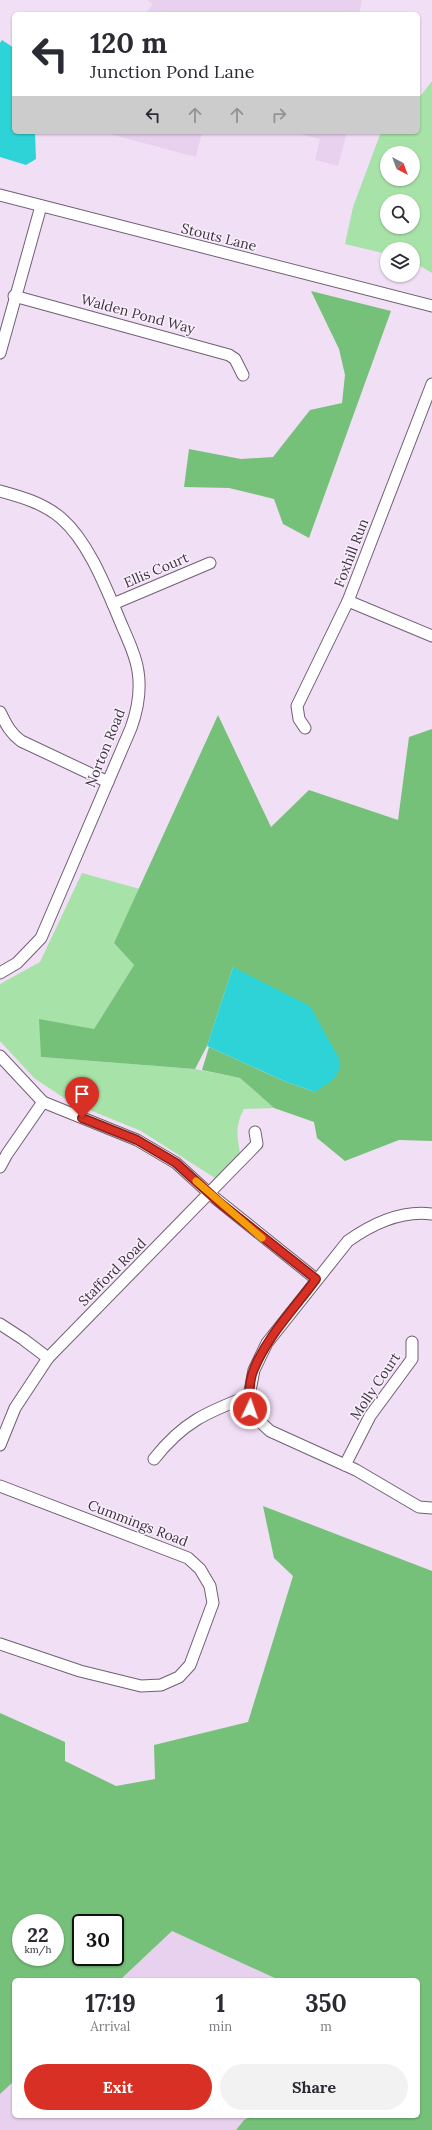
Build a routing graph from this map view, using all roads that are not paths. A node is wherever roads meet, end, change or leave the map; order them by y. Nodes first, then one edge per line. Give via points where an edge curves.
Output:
1 (0, 195) edge
2 (41, 206) junction
3 (14, 296) junction
4 (432, 306) edge
5 (0, 353) edge
6 (243, 375) dead end
7 (432, 384) edge
8 (0, 491) edge
9 (210, 563) dead end
10 (348, 601) junction
11 (113, 604) junction
12 (432, 636) edge
13 (0, 712) edge
14 (305, 728) dead end
15 (108, 782) junction
16 (0, 973) edge
17 (0, 1056) edge
18 (43, 1102) junction
19 (255, 1132) dead end
20 (0, 1168) edge
21 (210, 1194) junction
22 (432, 1214) edge
23 (316, 1279) junction
24 (0, 1324) edge
25 (412, 1342) dead end
26 (48, 1358) junction
27 (249, 1396) junction
28 (0, 1445) edge
29 (154, 1459) dead end
30 (346, 1465) junction
31 (0, 1486) edge
32 (432, 1508) edge
33 (0, 1644) edge

1 - 2 street, Stouts Lane
2 - 3 street
2 - 4 street, Stouts Lane
3 - 5 street
3 - 6 street, Walden Pond Way via 229,355 235,359
7 - 10 street, Foxhill Run
8 - 11 street, Norton Road via 42,505 69,525 86,550
9 - 11 street, Ellis Court
10 - 12 street
10 - 14 street, Foxhill Run via 297,706 299,719
11 - 15 street, Norton Road via 136,660 140,691 134,721
13 - 15 street via 6,726 22,741
15 - 16 street, Norton Road via 41,938 17,963
17 - 18 street
18 - 20 street
18 - 21 street via 137,1140 176,1163
19 - 21 street, Stafford Road via 257,1144
21 - 23 street
21 - 26 street, Stafford Road
22 - 23 street via 407,1214 364,1230 348,1241
23 - 27 street via 267,1343 254,1370
24 - 26 street
25 - 30 street, Molly Court via 412,1359 370,1416
26 - 28 street, Stafford Road via 15,1408
27 - 29 street via 211,1410 184,1427 167,1442
27 - 30 street via 250,1409 270,1431
30 - 32 street via 420,1507
31 - 33 street, Cummings Road via 188,1558 200,1569 210,1586 213,1603 190,1665 178,1677 161,1685 141,1686 95,1675

